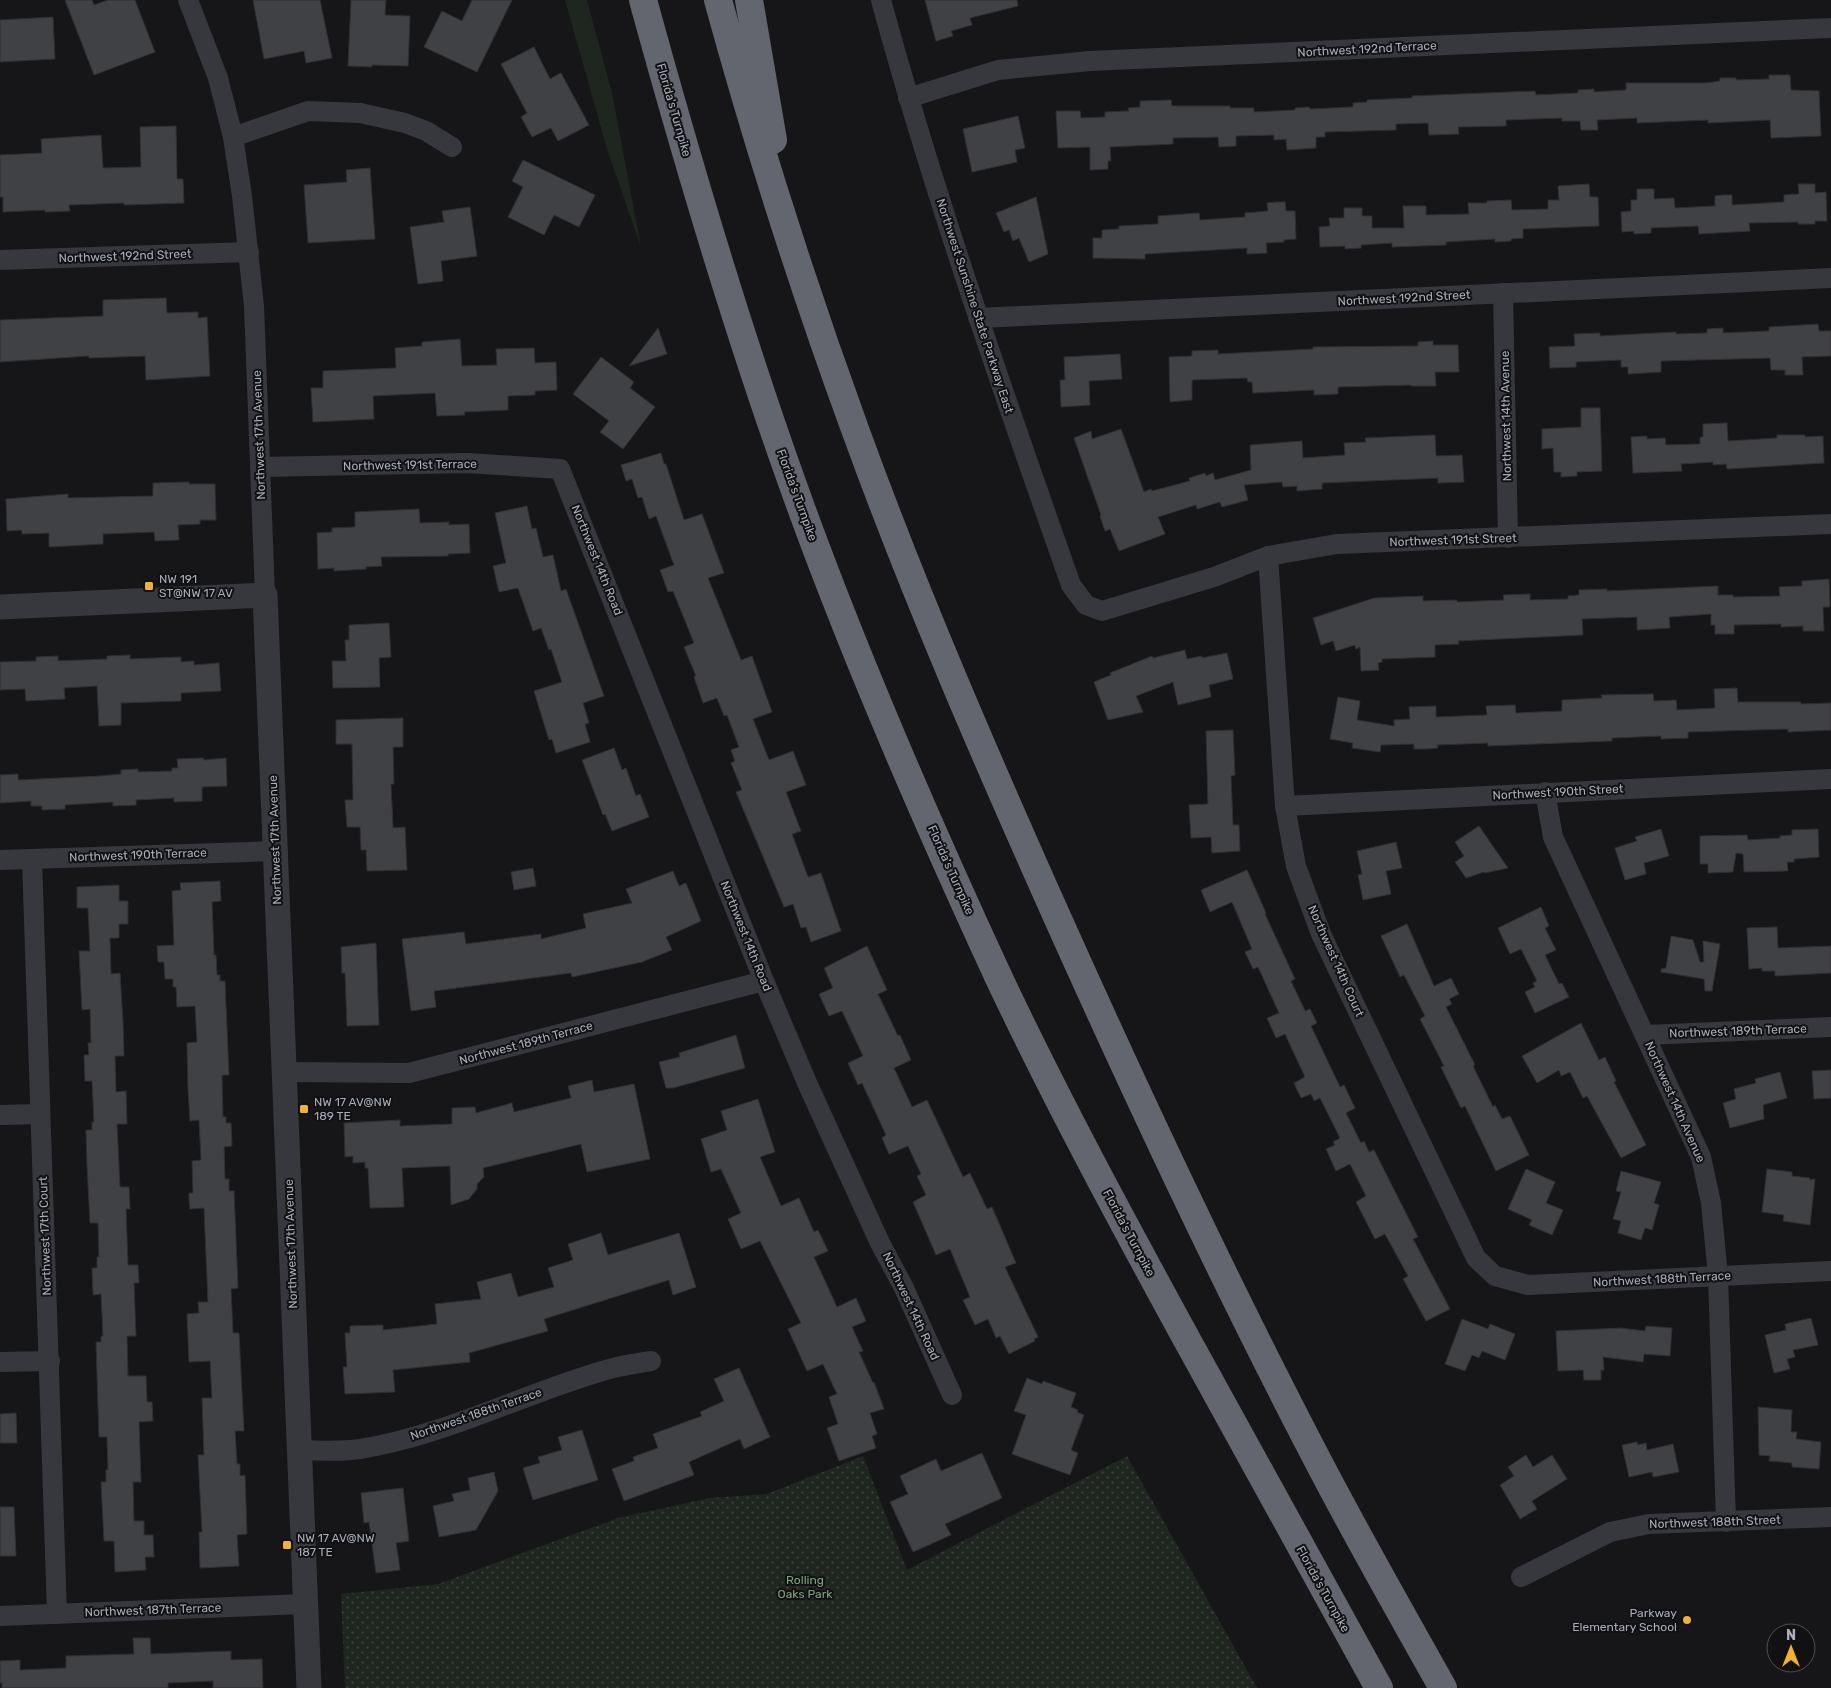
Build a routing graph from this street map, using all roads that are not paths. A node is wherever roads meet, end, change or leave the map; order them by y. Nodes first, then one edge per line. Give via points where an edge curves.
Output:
1 (188, 0) edge
2 (643, 0) edge
3 (718, 0) edge
4 (749, 0) edge
5 (881, 0) edge
6 (1831, 28) edge
7 (908, 98) junction
8 (233, 138) junction
9 (452, 147) dead end
10 (793, 250) junction
11 (249, 252) junction
12 (0, 260) edge
13 (1831, 278) edge
14 (1503, 293) junction
15 (978, 318) junction
16 (260, 467) junction
17 (560, 469) joint
18 (1831, 524) edge
19 (1508, 538) junction
20 (1268, 556) junction
21 (265, 594) junction
22 (1086, 605) joint
23 (0, 606) edge
24 (1831, 779) edge
25 (1545, 792) junction
26 (1285, 806) junction
27 (276, 851) junction
28 (32, 859) junction
29 (0, 860) edge
30 (764, 981) junction
31 (1831, 1027) edge
32 (1645, 1035) junction
33 (284, 1072) junction
34 (40, 1114) junction
35 (0, 1116) edge
36 (1831, 1271) edge
37 (1495, 1276) joint
38 (1718, 1276) junction
39 (50, 1361) junction
40 (651, 1361) dead end
41 (0, 1362) edge
42 (952, 1395) dead end
43 (299, 1450) junction
44 (1831, 1517) edge
45 (1726, 1522) junction
46 (1521, 1577) dead end
47 (305, 1604) junction
48 (57, 1614) junction
49 (0, 1616) edge
50 (309, 1688) edge
51 (1379, 1688) edge
52 (1443, 1688) edge

1 - 8 street, Northwest 17th Avenue via 218,78
2 - 51 highway, Florida's Turnpike via 701,204 765,404 822,564 920,802 1000,978 1078,1136
3 - 10 highway via 742,89
4 - 10 highway
5 - 7 street, Northwest Sunshine State Parkway East
6 - 7 street, Northwest 192nd Terrace via 1090,61 998,70
7 - 15 street, Northwest Sunshine State Parkway East
8 - 9 street via 308,111 360,113 405,123
8 - 11 street, Northwest 17th Avenue
10 - 52 highway via 856,433 938,643 1104,1021 1205,1238 1273,1374
11 - 12 street, Northwest 192nd Street
11 - 16 street, Northwest 17th Avenue
13 - 14 street, Northwest 192nd Street
14 - 15 street, Northwest 192nd Street
14 - 19 street, Northwest 14th Avenue
15 - 22 street, Northwest Sunshine State Parkway East via 1071,585
16 - 17 street, Northwest 191st Terrace via 467,463
16 - 21 street, Northwest 17th Avenue
17 - 30 street, Northwest 14th Road
18 - 19 street, Northwest 191st Street
19 - 20 street, Northwest 191st Street via 1337,544
20 - 22 street, Northwest 191st Street via 1214,577 1102,611
20 - 26 street, Northwest 14th Court
21 - 23 street
21 - 27 street, Northwest 17th Avenue
24 - 25 street, Northwest 190th Street
25 - 26 street, Northwest 190th Street
25 - 32 street, Northwest 14th Avenue via 1553,837
26 - 37 street, Northwest 14th Court via 1296,866 1321,934 1476,1258
27 - 28 street, Northwest 190th Terrace
27 - 33 street, Northwest 17th Avenue
28 - 29 street, Northwest 190th Terrace
28 - 34 street, Northwest 17th Court
30 - 33 street, Northwest 189th Terrace via 409,1073
30 - 42 street, Northwest 14th Road via 808,1085
31 - 32 street, Northwest 189th Terrace
32 - 38 street, Northwest 14th Avenue via 1701,1158 1711,1202
33 - 43 street, Northwest 17th Avenue
34 - 35 street
34 - 39 street, Northwest 17th Court
36 - 38 street, Northwest 188th Terrace
37 - 38 street, Northwest 188th Terrace via 1528,1285
38 - 45 street, Northwest 14th Avenue
39 - 41 street
39 - 48 street, Northwest 17th Court
40 - 43 street, Northwest 188th Terrace via 564,1383 418,1435 359,1449
43 - 47 street, Northwest 17th Avenue
44 - 45 street, Northwest 188th Street
45 - 46 street, Northwest 188th Street via 1649,1524 1610,1532
47 - 48 street, Northwest 187th Terrace
47 - 50 street, Northwest 17th Avenue
48 - 49 street, Northwest 187th Terrace

